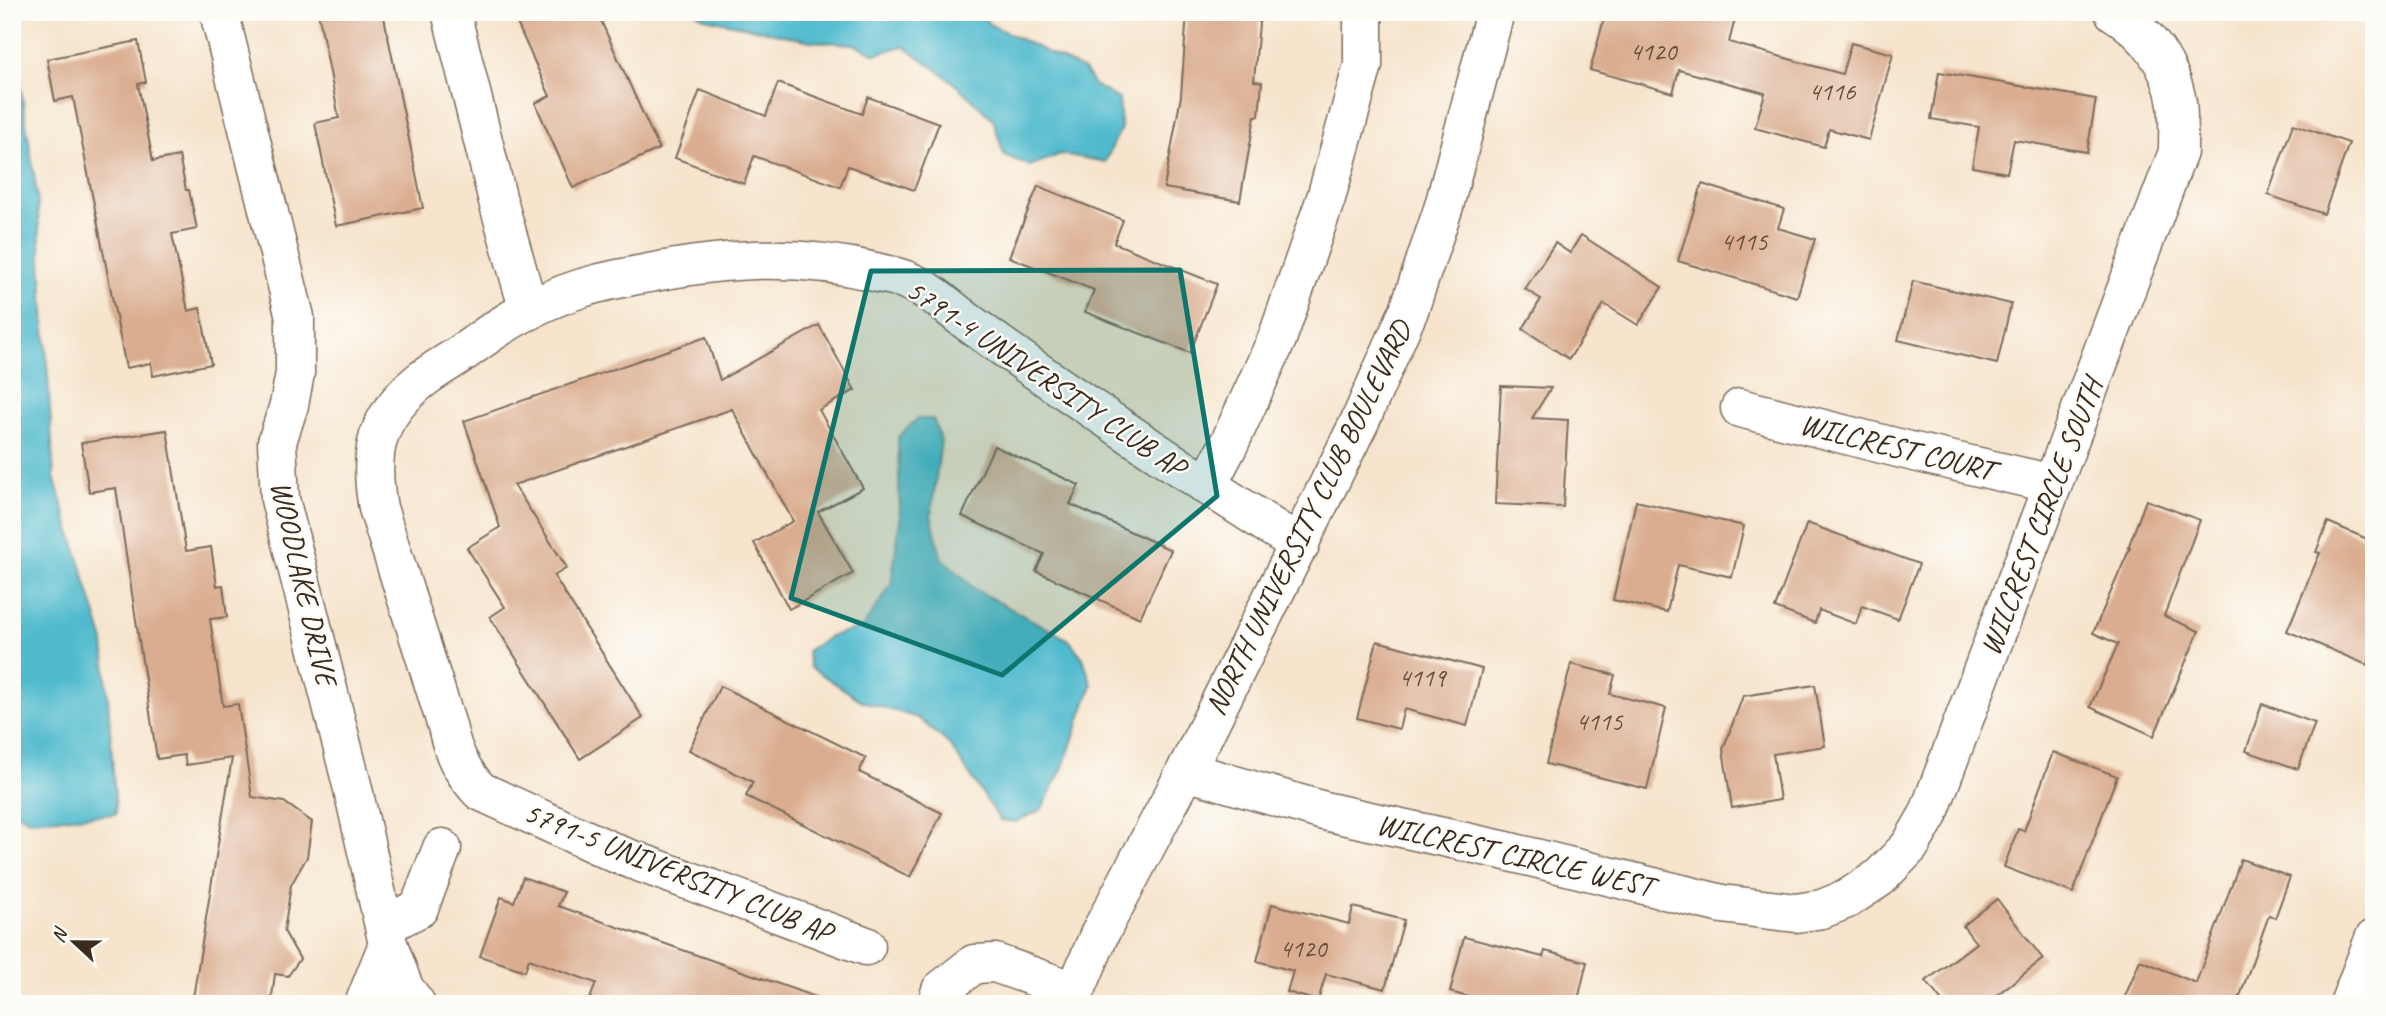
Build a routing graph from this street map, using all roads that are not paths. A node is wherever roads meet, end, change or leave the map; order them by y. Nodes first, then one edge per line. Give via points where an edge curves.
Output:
1 (219, 12) edge
2 (451, 12) edge
3 (1363, 12) edge
4 (1495, 12) edge
5 (2114, 12) edge
6 (529, 311) junction
7 (1740, 408) dead end
8 (2053, 484) junction
9 (1207, 486) junction
10 (1300, 545) junction
11 (1186, 771) junction
12 (442, 848) dead end
13 (1847, 899) joint
14 (386, 935) junction
15 (2374, 939) edge
16 (866, 946) dead end
17 (410, 996) edge
18 (1072, 997) edge
19 (364, 1004) edge
20 (937, 1004) edge
21 (2349, 1004) edge

1 - 14 street, WOODLAKE DRIVE via 295,317 295,373 276,442 280,499
2 - 6 street
3 - 9 street via 1363,65 1326,198 1277,339
4 - 10 street, NORTH UNIVERSITY CLUB BOULEVARD via 1444,206 1409,310
5 - 8 street, WILCREST CIRCLE SOUTH via 2153,46 2168,70 2177,103 2178,152
6 - 9 street, 5791-4 UNIVERSITY CLUB AP via 580,288 704,262 819,262 907,280
6 - 16 street, 5791-5 UNIVERSITY CLUB AP via 420,381 386,419 372,460 378,508 460,765 480,791 617,854
7 - 8 street, WILCREST COURT
8 - 13 street, WILCREST CIRCLE SOUTH via 1928,815 1910,846 1887,870
9 - 10 street, 5791-4 UNIVERSITY CLUB AP
10 - 11 street, NORTH UNIVERSITY CLUB BOULEVARD
11 - 13 street, WILCREST CIRCLE WEST via 1324,811 1722,904 1796,913
11 - 18 street, NORTH UNIVERSITY CLUB BOULEVARD via 1100,933
12 - 14 street via 419,908
14 - 17 street, WOODLAKE DRIVE
14 - 19 street
15 - 21 street
18 - 20 street via 995,963 974,964 941,990

